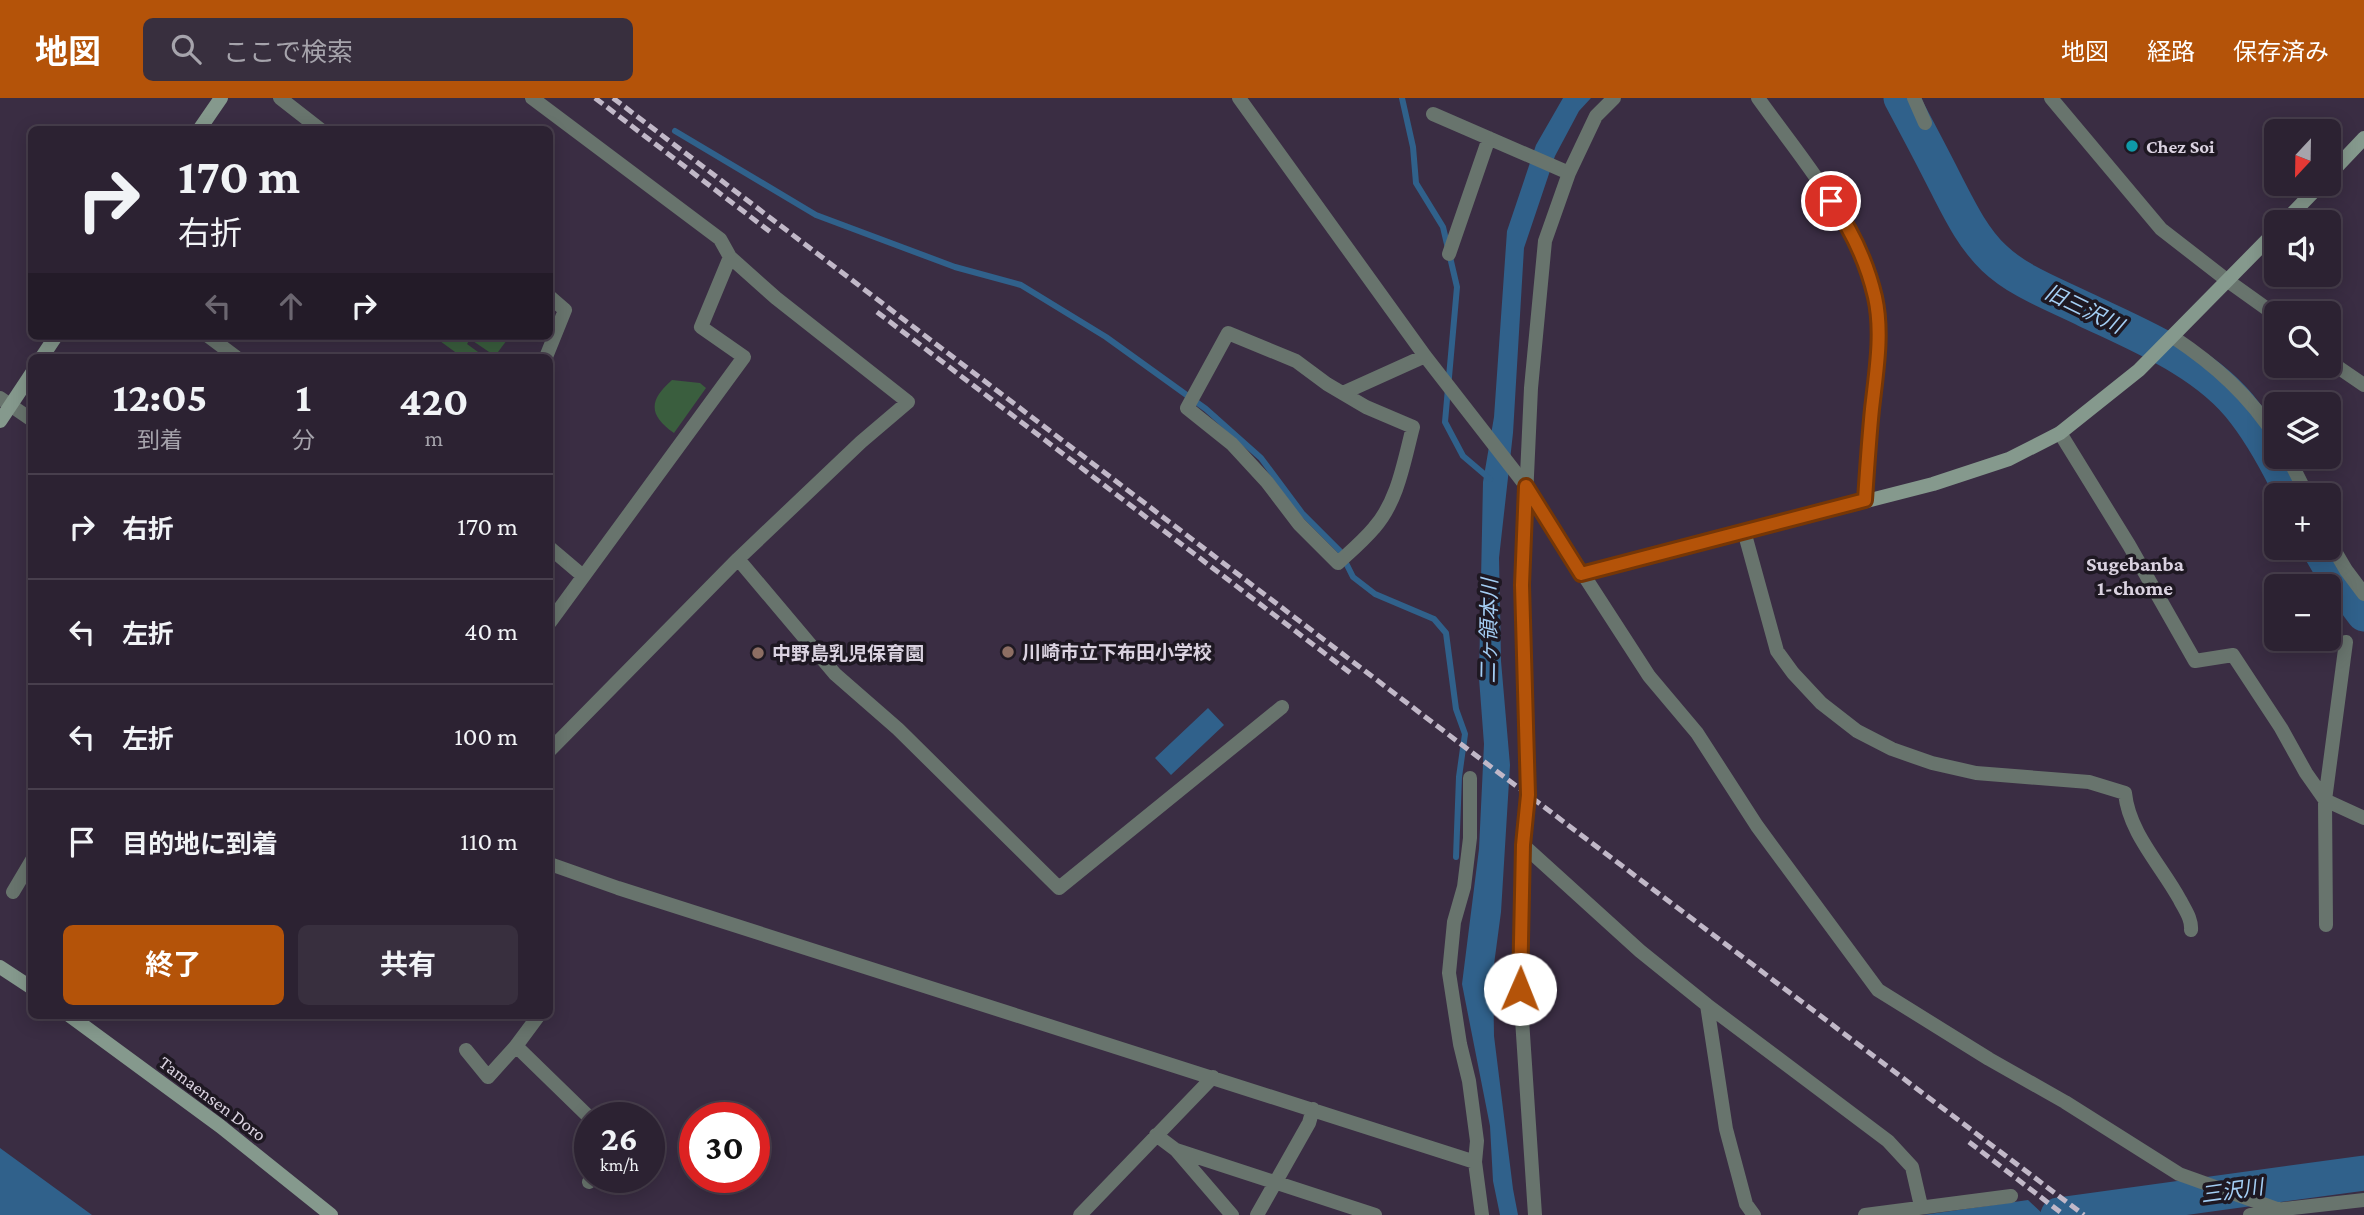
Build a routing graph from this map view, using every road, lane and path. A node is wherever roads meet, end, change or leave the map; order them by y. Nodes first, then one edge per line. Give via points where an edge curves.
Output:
1 (221, 98) edge
2 (280, 98) edge
3 (532, 98) edge
4 (1238, 98) edge
5 (1614, 98) edge
6 (1758, 98) edge
7 (1914, 98) edge
8 (2051, 98) edge
9 (1433, 114) dead end
10 (1925, 123) dead end
11 (202, 126) edge
12 (316, 126) edge
13 (1489, 138) junction
14 (2364, 138) edge
15 (2342, 161) edge
16 (1569, 173) junction
17 (2309, 196) edge
18 (2296, 210) edge
19 (2264, 244) edge
20 (1449, 254) dead end
21 (730, 257) junction
22 (2228, 281) junction
23 (553, 300) edge
24 (2264, 307) edge
25 (2173, 337) junction
26 (213, 340) edge
27 (553, 340) edge
28 (232, 354) edge
29 (1425, 356) junction
30 (2341, 369) edge
31 (28, 377) edge
32 (2364, 385) edge
33 (1343, 393) junction
34 (5, 401) edge
35 (28, 417) edge
36 (2264, 418) edge
37 (0, 421) edge
38 (2060, 433) junction
39 (1526, 486) junction
40 (1865, 500) junction
41 (1744, 531) junction
42 (553, 551) edge
43 (738, 559) junction
44 (2340, 560) edge
45 (1581, 574) junction
46 (583, 576) junction
47 (2364, 594) edge
48 (553, 618) edge
49 (2346, 642) dead end
50 (1282, 708) dead end
51 (553, 747) edge
52 (1471, 778) dead end
53 (2325, 800) junction
54 (2364, 818) edge
55 (1523, 845) junction
56 (553, 865) edge
57 (28, 867) edge
58 (13, 892) dead end
59 (2326, 925) dead end
60 (2191, 930) dead end
61 (0, 967) edge
62 (28, 985) edge
63 (1707, 1005) junction
64 (74, 1019) edge
65 (536, 1019) edge
66 (516, 1046) junction
67 (466, 1050) dead end
68 (1213, 1077) junction
69 (574, 1102) edge
70 (1313, 1109) junction
71 (1156, 1135) junction
72 (1176, 1150) junction
73 (1475, 1162) junction
74 (1276, 1181) junction
75 (2011, 1196) dead end
76 (2364, 1200) edge
77 (1921, 1206) junction
78 (2274, 1210) junction
79 (331, 1215) edge
80 (1080, 1215) edge
81 (1232, 1215) edge
82 (1257, 1215) edge
83 (1376, 1215) edge
84 (1482, 1215) edge
85 (1535, 1215) edge
86 (1754, 1215) edge
87 (1865, 1215) edge
88 (2250, 1215) edge
89 (2294, 1215) edge

1 - 11 street
2 - 12 street
3 - 21 street via 720,239
4 - 29 street
5 - 16 street via 1596,116
6 - 40 street via 1845,221 1875,298 1877,359
7 - 10 street
8 - 22 street via 2161,229
9 - 13 street
13 - 16 street
13 - 20 street
14 - 15 street
16 - 39 street via 1545,241
17 - 18 street
19 - 22 street
21 - 43 street via 908,402
21 - 46 street via 701,327 744,357
22 - 24 street
22 - 25 street
23 - 27 street via 565,310
25 - 36 street via 2239,388
25 - 38 street
26 - 28 street
29 - 33 street
29 - 39 street
30 - 32 street
31 - 34 street
33 - 33 street via 1413,427 1387,510 1338,563 1232,444 1187,408 1228,333 1296,361
34 - 35 street
34 - 37 street
38 - 40 street via 2009,459
38 - 53 street via 2196,661 2233,655
39 - 45 street
39 - 55 street via 1522,585 1528,795
40 - 41 street
41 - 45 street
41 - 60 street via 1777,651 1821,704 1857,731 1932,763 1976,773 2089,782 2125,793 2127,810 2192,922
42 - 46 street
43 - 50 street via 835,674 898,729 1059,888
43 - 51 street
44 - 47 street
45 - 78 street via 1649,676 1697,733 1758,826 1878,990 2179,1174
46 - 48 street
49 - 53 street
52 - 73 street via 1466,874 1448,974 1469,1081 1477,1141
53 - 54 street
53 - 59 street
55 - 63 street
55 - 85 street via 1520,989
56 - 68 street
57 - 58 street
61 - 62 street
63 - 77 street via 1888,1141 1912,1167
63 - 86 street via 1726,1129 1746,1204
64 - 79 street, Tamaensen Doro
65 - 66 street
66 - 67 street via 488,1077
66 - 69 street
68 - 70 street
68 - 71 street
70 - 73 street
70 - 74 street
71 - 72 street
71 - 80 street
72 - 74 street
72 - 81 street
73 - 84 street
74 - 82 street
74 - 83 street
75 - 77 street
76 - 78 street
77 - 87 street
78 - 88 street
78 - 89 street

